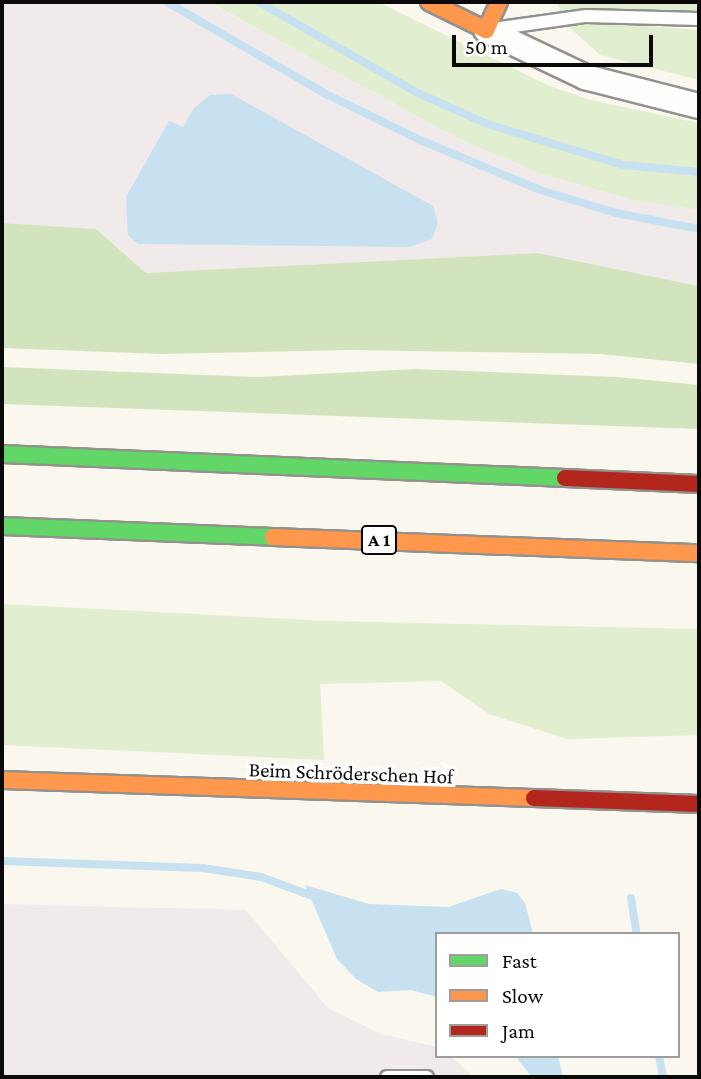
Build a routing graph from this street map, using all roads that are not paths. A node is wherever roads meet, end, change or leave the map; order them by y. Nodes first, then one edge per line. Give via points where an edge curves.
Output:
1 (429, 2) edge
2 (499, 2) edge
3 (699, 19) edge
4 (486, 30) junction
5 (699, 106) edge
6 (2, 454) edge
7 (699, 484) edge
8 (2, 526) edge
9 (699, 553) edge
10 (2, 780) edge
11 (699, 804) edge
12 (387, 1077) edge
13 (428, 1077) edge

1 - 4 main road
2 - 4 main road
3 - 4 lane via 586,16
4 - 5 street via 585,77
6 - 7 main road
8 - 9 main road, A 1
10 - 11 main road, Beim Schröderschen Hof
12 - 13 lane

